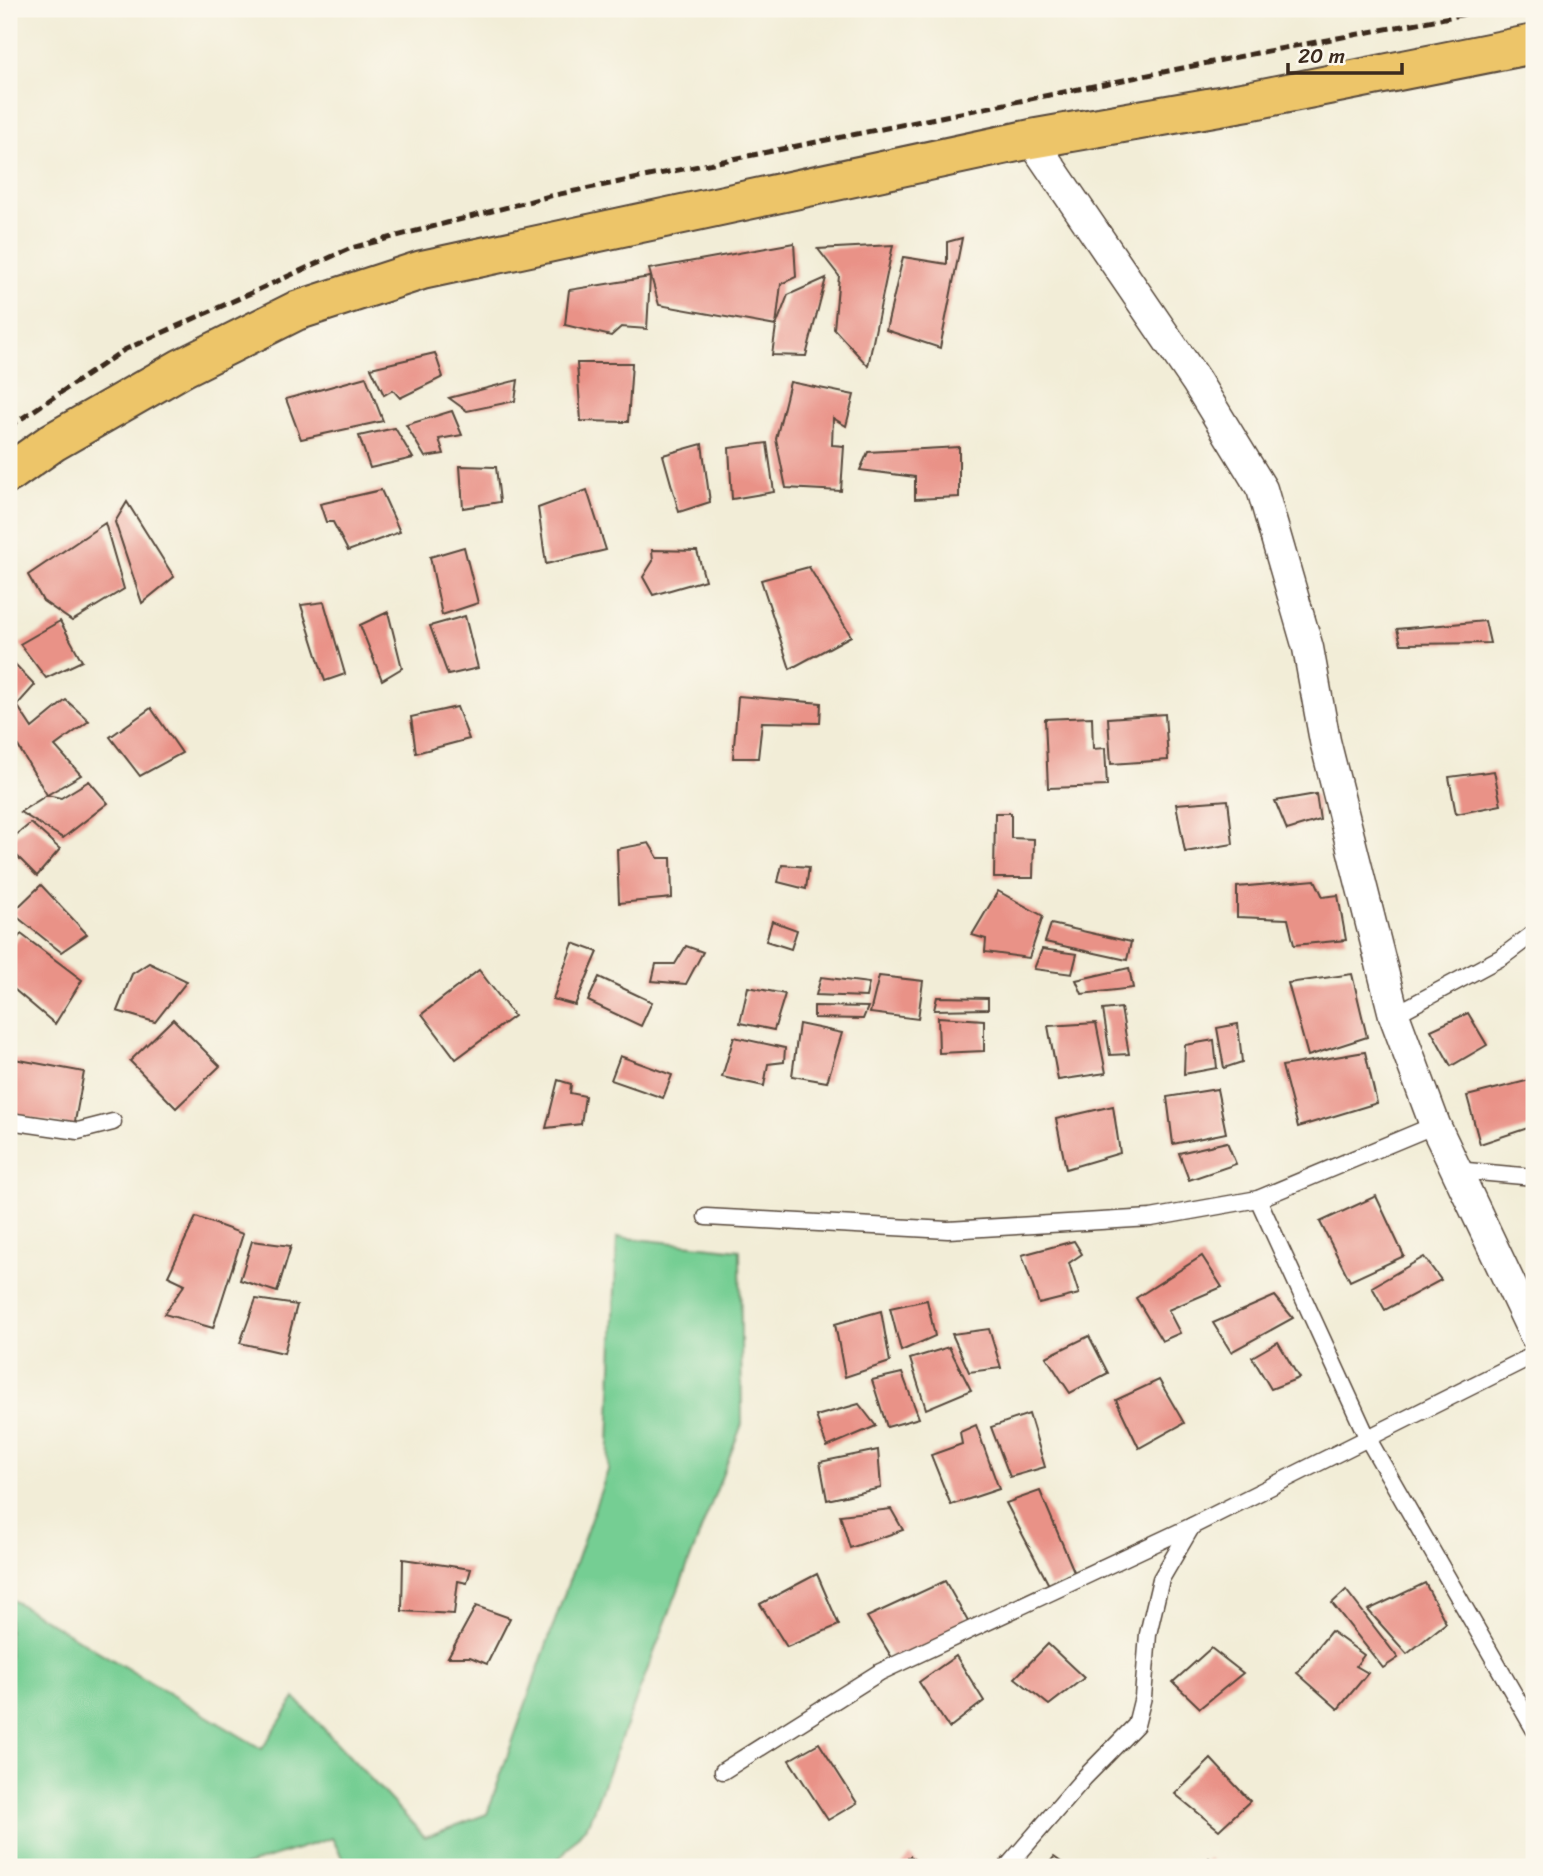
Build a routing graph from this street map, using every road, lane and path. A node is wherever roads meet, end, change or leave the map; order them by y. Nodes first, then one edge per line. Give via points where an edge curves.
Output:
1 (1534, 44) edge
2 (1031, 139) junction
3 (9, 473) edge
4 (1534, 933) edge
5 (1394, 1015) junction
6 (9, 1121) edge
7 (113, 1122) dead end
8 (1435, 1125) junction
9 (1456, 1171) junction
10 (1534, 1177) edge
11 (1258, 1199) junction
12 (706, 1217) dead end
13 (1534, 1334) edge
14 (1534, 1355) edge
15 (1368, 1439) junction
16 (1192, 1526) junction
17 (1534, 1729) edge
18 (723, 1771) dead end
19 (1007, 1867) edge

1 - 2 main road via 1248,102
2 - 3 main road via 422,270 296,311 182,368 53,442
2 - 5 street via 1196,380 1262,489 1308,648 1325,741
4 - 5 lane via 1502,957
5 - 8 street
6 - 7 lane via 78,1131
8 - 9 street
8 - 11 lane
9 - 10 lane
9 - 13 street
11 - 12 lane via 1151,1218 948,1230
11 - 15 lane
14 - 15 lane
15 - 16 lane
15 - 17 lane
16 - 18 lane via 880,1672
16 - 19 lane via 1161,1578 1147,1634 1143,1697 1136,1726

